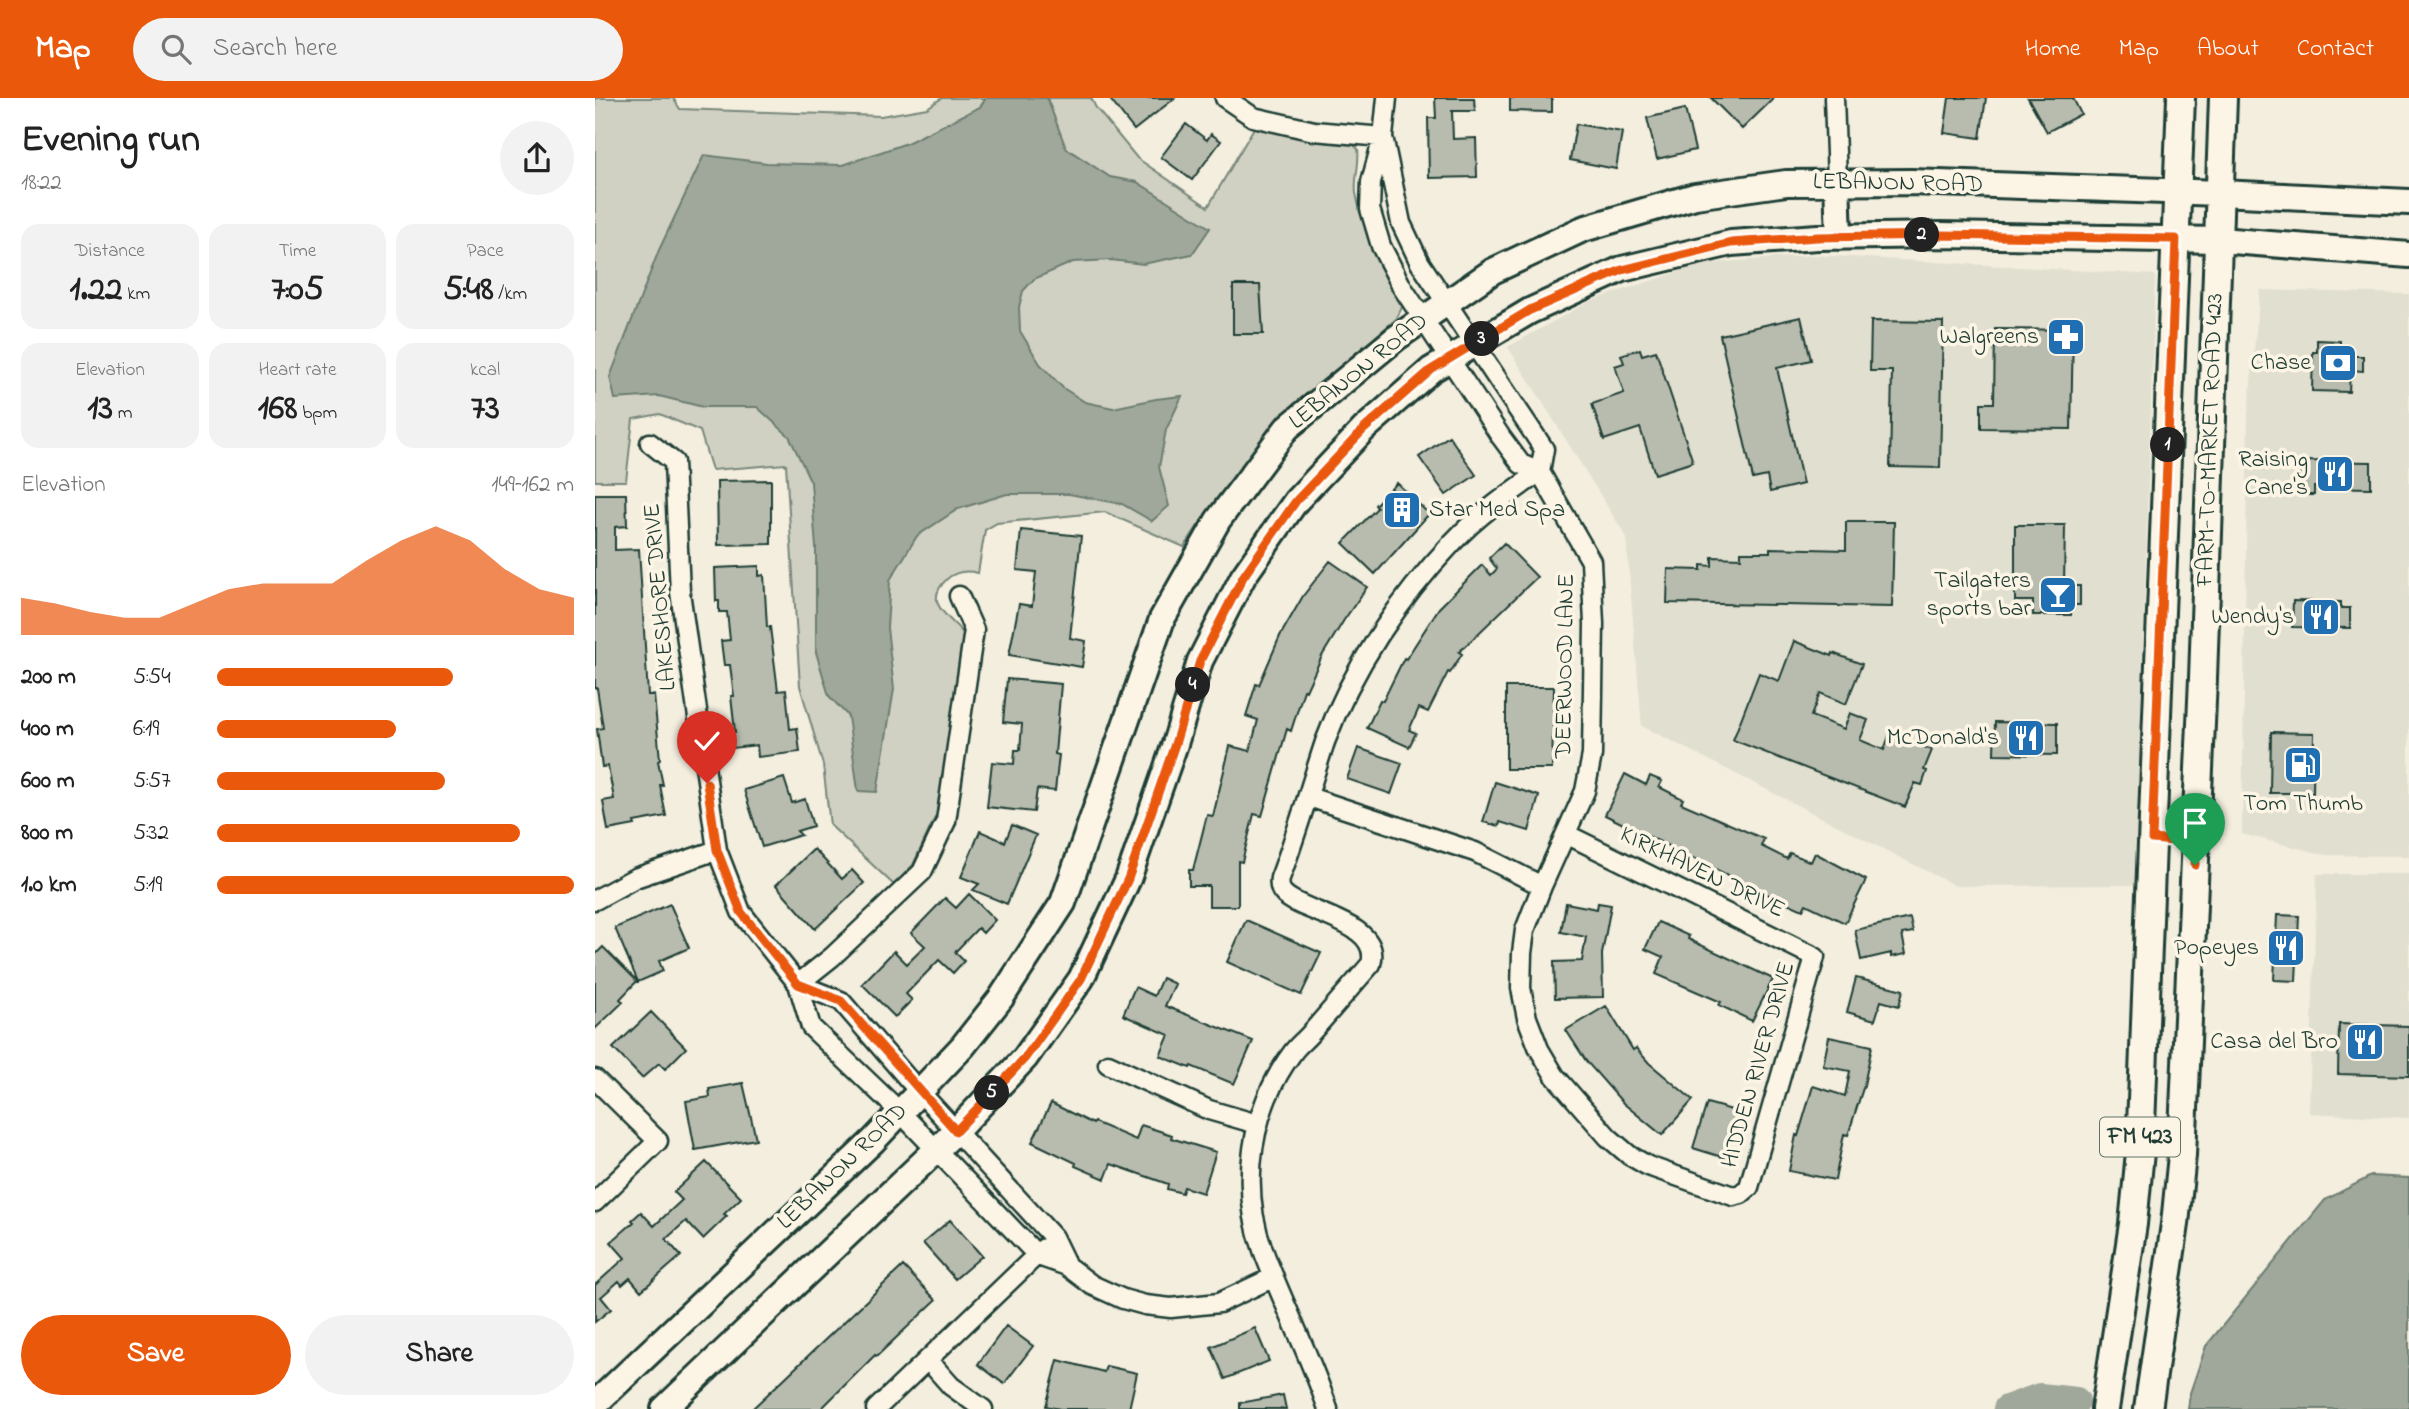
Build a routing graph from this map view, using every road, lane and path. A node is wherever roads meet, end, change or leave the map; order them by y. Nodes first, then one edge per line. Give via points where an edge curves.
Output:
1 (1225, 98) edge
2 (1387, 98) edge
3 (1834, 98) edge
4 (2181, 98) edge
5 (2224, 98) edge
6 (1383, 137) junction
7 (1837, 181) junction
8 (2177, 191) junction
9 (2220, 193) junction
10 (2409, 202) edge
11 (1839, 237) junction
12 (2176, 239) junction
13 (2219, 240) junction
14 (2409, 255) edge
15 (1447, 302) junction
16 (1423, 319) junction
17 (1475, 343) junction
18 (1450, 359) junction
19 (650, 443) dead end
20 (1540, 472) junction
21 (959, 596) dead end
22 (1309, 797) junction
23 (1566, 834) junction
24 (717, 850) junction
25 (2152, 851) junction
26 (2195, 854) junction
27 (1542, 886) junction
28 (595, 900) edge
29 (1815, 957) joint
30 (798, 984) junction
31 (1108, 1064) dead end
32 (595, 1079) edge
33 (920, 1091) junction
34 (900, 1112) junction
35 (1257, 1124) junction
36 (956, 1131) junction
37 (937, 1150) junction
38 (1749, 1187) joint
39 (595, 1202) edge
40 (1053, 1237) junction
41 (1038, 1256) junction
42 (1067, 1266) junction
43 (1274, 1277) junction
44 (928, 1360) junction
45 (595, 1404) edge
46 (664, 1409) edge
47 (876, 1409) edge
48 (983, 1409) edge
49 (1328, 1409) edge
50 (2105, 1409) edge
51 (2148, 1409) edge

1 - 6 street via 1253,117 1314,131
2 - 6 street, DEERWOOD LANE
3 - 7 street
4 - 8 main road, FM 423
5 - 9 main road, FARM-TO-MARKET ROAD 423 / FM 423
6 - 15 street, DEERWOOD LANE via 1401,223
6 - 16 street, DEERWOOD LANE via 1371,182 1370,209 1381,246
7 - 8 main road, LEBANON ROAD
7 - 11 main road
7 - 15 main road, LEBANON ROAD via 1695,196 1583,229 1493,271
8 - 9 main road, LEBANON ROAD
8 - 12 main road, FM 423
9 - 10 main road, LEBANON ROAD
9 - 13 main road, FARM-TO-MARKET ROAD 423 / FM 423
11 - 12 main road, LEBANON ROAD
11 - 17 main road, LEBANON ROAD via 1731,243 1622,270 1530,310
12 - 13 main road, LEBANON ROAD
12 - 25 main road, FM 423
13 - 14 main road, LEBANON ROAD
13 - 26 main road, FARM-TO-MARKET ROAD 423 / FM 423
15 - 16 main road, LEBANON ROAD
15 - 17 street, DEERWOOD LANE
16 - 18 street, DEERWOOD LANE
16 - 33 main road, LEBANON ROAD via 1287,428 1218,520 1162,619 1063,903 1001,998
17 - 18 main road, LEBANON ROAD
17 - 20 street, DEERWOOD LANE via 1544,449
18 - 20 street, DEERWOOD LANE via 1521,464
18 - 36 main road, LEBANON ROAD via 1364,429 1296,501 1243,577 1200,661 1128,879 1081,979 1025,1058
19 - 24 street, LAKESHORE DRIVE via 674,462 680,592
20 - 22 street via 1497,502 1454,541 1395,611 1357,671 1326,740
20 - 23 street, DEERWOOD LANE via 1591,561 1592,755 1585,791
21 - 30 street via 974,631 946,821 922,872
22 - 27 street via 1475,852
22 - 35 street via 1279,886 1284,895 1368,940 1373,949 1371,964 1294,1051 1275,1080
23 - 27 street, DEERWOOD LANE
23 - 29 street, KIRKHAVEN DRIVE
24 - 28 street via 635,878
24 - 30 street, LAKESHORE DRIVE via 741,912
25 - 26 main road
25 - 50 main road, FM 423 via 2140,1152
26 - 51 main road, FARM-TO-MARKET ROAD 423 / FM 423 via 2182,1155
27 - 38 street, DEERWOOD LANE via 1525,930 1521,988 1527,1018 1555,1076 1608,1137 1648,1166 1733,1196
29 - 38 street, HIDDEN RIVER DRIVE
30 - 33 street, LAKESHORE DRIVE via 841,1001
30 - 34 street, LAKESHORE DRIVE via 811,1027
31 - 35 street via 1209,1110
32 - 39 street via 658,1142
33 - 34 main road, LEBANON ROAD
33 - 36 street, LAKESHORE DRIVE
34 - 37 street, LAKESHORE DRIVE
34 - 45 main road, LEBANON ROAD
35 - 43 street via 1250,1167 1254,1217
36 - 37 main road, LEBANON ROAD
36 - 40 street, LAKESHORE DRIVE
37 - 41 street, LAKESHORE DRIVE
37 - 46 main road, LEBANON ROAD
40 - 41 street
40 - 42 street, LAKESHORE DRIVE
41 - 42 street, LAKESHORE DRIVE
41 - 44 street
42 - 43 street, LAKESHORE DRIVE via 1092,1285 1123,1299 1171,1308 1219,1303
43 - 49 street
44 - 47 street
44 - 48 street via 950,1386

